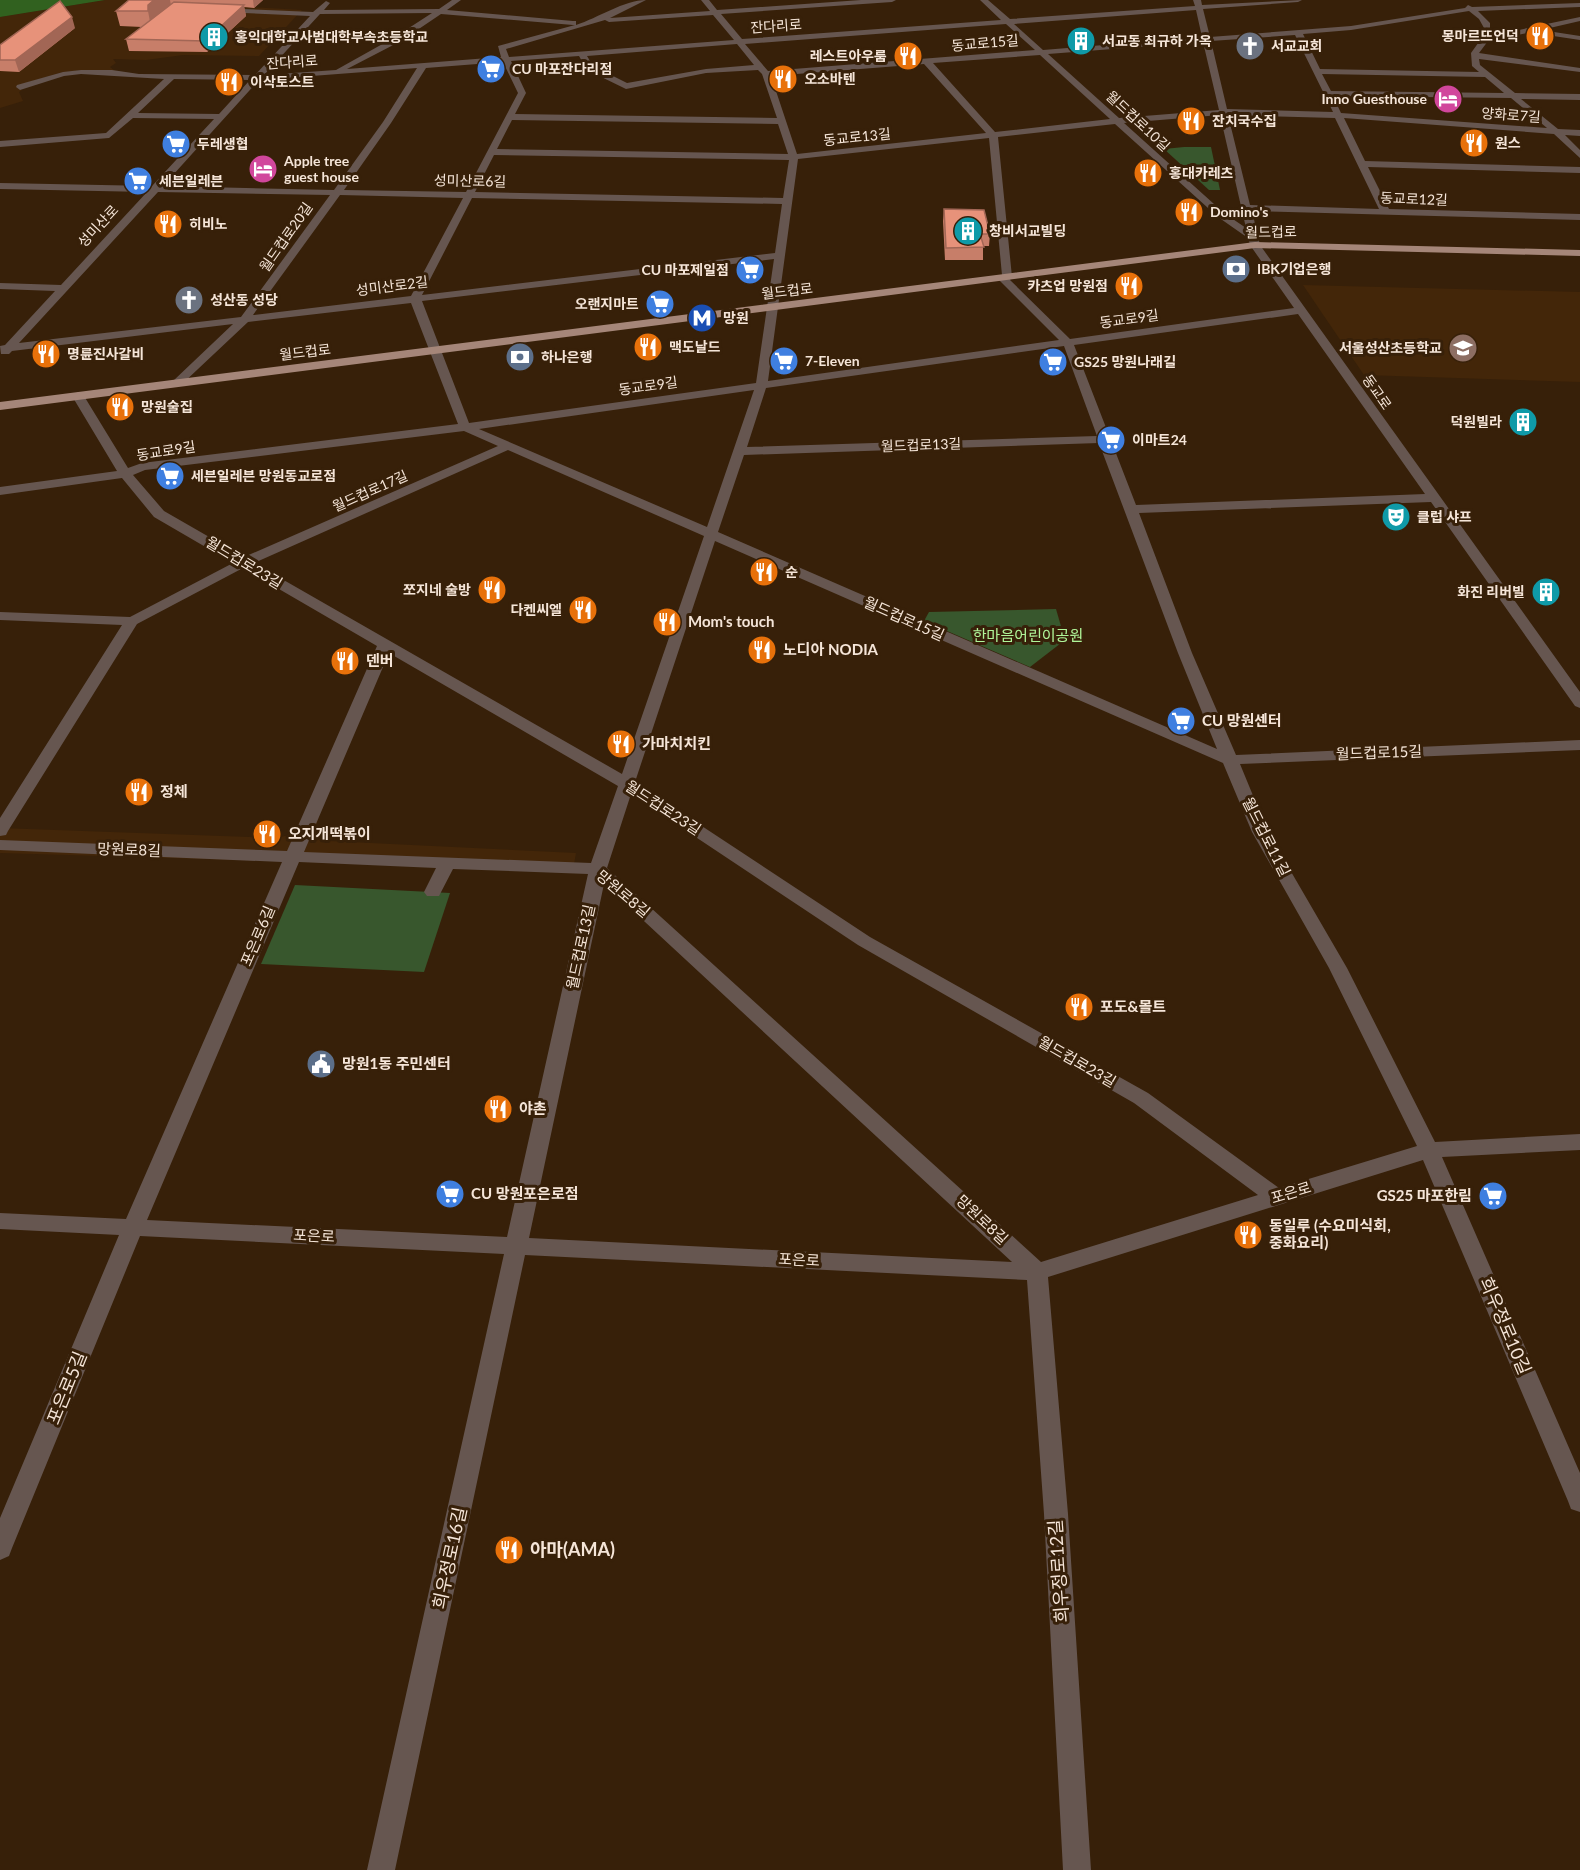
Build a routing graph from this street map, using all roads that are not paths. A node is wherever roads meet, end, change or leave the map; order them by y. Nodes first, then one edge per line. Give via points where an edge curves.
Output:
1 (328, 0) edge
2 (457, 0) edge
3 (642, 0) edge
4 (705, 0) edge
5 (892, 0) edge
6 (984, 0) edge
7 (1298, 0) edge
8 (1458, 0) edge
9 (801, 3) edge
10 (1198, 4) edge
11 (1580, 5) edge
12 (1472, 9) junction
13 (213, 10) edge
14 (437, 11) junction
15 (316, 13) junction
16 (715, 13) junction
17 (1580, 19) edge
18 (597, 21) junction
19 (1008, 21) junction
20 (1529, 30) junction
21 (1298, 32) junction
22 (1580, 38) edge
23 (1207, 39) junction
24 (1487, 39) junction
25 (742, 42) junction
26 (1044, 52) junction
27 (582, 54) junction
28 (1474, 56) junction
29 (507, 59) junction
30 (926, 62) junction
31 (422, 65) junction
32 (1580, 70) edge
33 (763, 71) junction
34 (1317, 71) junction
35 (333, 72) junction
36 (1485, 75) junction
37 (171, 77) junction
38 (257, 78) junction
39 (20, 87) dead end
40 (1328, 93) junction
41 (1512, 96) junction
42 (1580, 97) edge
43 (1224, 111) junction
44 (131, 115) junction
45 (1338, 115) junction
46 (220, 117) junction
47 (511, 117) junction
48 (782, 121) junction
49 (1118, 121) junction
50 (1557, 132) junction
51 (1580, 133) edge
52 (993, 135) junction
53 (0, 144) edge
54 (491, 152) junction
55 (1580, 155) edge
56 (794, 157) junction
57 (1363, 164) junction
58 (1580, 170) edge
59 (0, 186) edge
60 (153, 189) junction
61 (337, 192) junction
62 (468, 195) junction
63 (787, 201) junction
64 (1208, 201) junction
65 (1220, 204) dead end
66 (1247, 208) junction
67 (1385, 211) junction
68 (1580, 217) edge
69 (1254, 241) junction
70 (1580, 254) edge
71 (780, 255) junction
72 (1004, 278) junction
73 (0, 286) edge
74 (63, 288) junction
75 (415, 298) junction
76 (771, 308) junction
77 (1300, 310) junction
78 (243, 321) junction
79 (1068, 343) junction
80 (4, 348) edge
81 (434, 351) junction
82 (0, 357) edge
83 (177, 384) junction
84 (761, 386) junction
85 (78, 396) junction
86 (0, 406) edge
87 (465, 427) junction
88 (1104, 439) junction
89 (508, 446) junction
90 (739, 451) junction
91 (125, 474) junction
92 (0, 491) edge
93 (1435, 498) junction
94 (1132, 509) junction
95 (710, 535) junction
96 (243, 563) junction
97 (0, 616) edge
98 (132, 621) junction
99 (384, 646) junction
100 (1580, 703) edge
101 (1580, 745) edge
102 (1230, 760) junction
103 (627, 784) junction
104 (0, 831) edge
105 (0, 845) edge
106 (292, 856) junction
107 (447, 863) junction
108 (598, 869) junction
109 (433, 892) dead end
110 (1580, 1142) edge
111 (1429, 1150) junction
112 (1276, 1198) junction
113 (0, 1221) edge
114 (133, 1227) junction
115 (517, 1245) junction
116 (1037, 1272) junction
117 (1580, 1502) edge
118 (0, 1548) edge
119 (381, 1870) edge
120 (1077, 1870) edge

1 - 15 street, 성미산로
2 - 14 street
3 - 18 street
4 - 16 street
5 - 9 street
6 - 19 street, 월드컵로10길
7 - 10 street, 잔다리로
8 - 12 street
9 - 16 street
10 - 19 street, 잔다리로
10 - 23 street, 동교로
11 - 12 street, 동교로15길
12 - 21 street, 동교로15길 via 1352,28
12 - 24 street via 1486,19
13 - 15 street
14 - 15 street
14 - 18 street via 569,23
14 - 35 street via 398,39
15 - 38 street, 성미산로
16 - 18 street
16 - 25 street
17 - 20 street
18 - 29 street via 501,48
19 - 25 street, 잔다리로
19 - 26 street, 월드컵로10길
20 - 22 street
20 - 24 street
21 - 23 street, 동교로15길
21 - 34 street
23 - 26 street, 동교로15길
23 - 43 street, 동교로
24 - 28 street
25 - 27 street, 잔다리로
25 - 33 street
26 - 30 street, 동교로15길
26 - 49 street, 월드컵로10길
27 - 29 street, 잔다리로
27 - 33 street, 동교로15길 via 591,68 626,86 706,71
28 - 32 street
28 - 36 street via 1476,66
29 - 31 street, 잔다리로
29 - 47 street via 522,93
30 - 33 street, 동교로15길
30 - 52 street
31 - 35 street, 잔다리로
31 - 61 street, 월드컵로20길 via 400,105
33 - 48 street
34 - 36 street
34 - 40 street
35 - 38 street, 잔다리로
36 - 41 street
37 - 38 street, 잔다리로
37 - 39 street, 잔다리로 via 81,72
37 - 44 street
38 - 46 street, 성미산로
40 - 41 street
40 - 45 street
41 - 42 street
41 - 50 street
43 - 45 street, 양화로7길
43 - 49 street, 동교로13길
43 - 66 street, 동교로 via 1240,199
44 - 46 street
44 - 53 street via 109,135
45 - 50 street, 양화로7길
45 - 57 street
46 - 60 street, 성미산로
47 - 48 street
47 - 54 street
48 - 56 street
49 - 52 street, 동교로13길
49 - 64 street, 월드컵로10길
50 - 51 street, 양화로7길
50 - 55 street
52 - 56 street, 동교로13길
52 - 72 street
54 - 56 street, 동교로13길
54 - 62 street
56 - 63 street, 월드컵로13길
57 - 58 street
57 - 67 street
59 - 60 street, 성미산로6길
60 - 61 street, 성미산로6길
60 - 74 street, 성미산로
61 - 62 street, 성미산로6길
61 - 78 street, 월드컵로20길
62 - 63 street, 성미산로6길
62 - 75 street
63 - 71 street, 월드컵로13길
64 - 65 street
64 - 69 street, 월드컵로10길
66 - 67 street, 동교로12길
66 - 69 street, 동교로
67 - 68 street, 동교로12길
69 - 70 main road, 월드컵로
69 - 72 main road, 월드컵로
69 - 77 street, 동교로
71 - 75 street, 성미산로2길
71 - 76 street, 월드컵로13길
72 - 76 main road, 월드컵로
72 - 79 street, 월드컵로11길
73 - 74 street
74 - 80 street, 성미산로
75 - 78 street, 성미산로2길
75 - 81 street
76 - 81 main road, 월드컵로
76 - 84 street, 월드컵로13길
77 - 79 street, 동교로9길
77 - 93 street, 동교로
78 - 80 street, 성미산로2길
78 - 83 street, 월드컵로20길
79 - 84 street, 동교로9길
79 - 88 street, 월드컵로11길
80 - 82 street, 성미산로
81 - 83 main road, 월드컵로
81 - 87 street
83 - 85 main road, 월드컵로
84 - 87 street, 동교로9길
84 - 90 street, 월드컵로13길
85 - 86 main road, 월드컵로
85 - 91 street, 월드컵로23길
87 - 89 street, 월드컵로15길
87 - 91 street, 동교로9길 via 142,467
88 - 90 street, 월드컵로13길
88 - 94 street, 월드컵로11길
89 - 95 street, 월드컵로15길
89 - 96 street, 월드컵로17길
90 - 95 street, 월드컵로13길
91 - 92 street, 동교로9길
91 - 96 street, 월드컵로23길 via 159,513
93 - 94 street
93 - 100 street, 동교로
94 - 102 street, 월드컵로11길 via 1185,653
95 - 102 street, 월드컵로15길
95 - 103 street, 월드컵로13길
96 - 98 street, 월드컵로17길
96 - 99 street, 월드컵로23길
97 - 98 street
98 - 104 street
99 - 103 street, 월드컵로23길
99 - 106 street, 포은로6길
101 - 102 street, 월드컵로15길
102 - 111 street, 월드컵로11길 via 1260,832 1338,968
103 - 108 street, 월드컵로13길
103 - 112 street, 월드컵로23길 via 864,941 1141,1098
105 - 106 street, 망원로8길
106 - 107 street, 망원로8길
106 - 114 street, 포은로6길
107 - 108 street, 망원로8길
107 - 109 street
108 - 115 street, 월드컵로13길
108 - 116 street, 망원로8길
110 - 111 street, 포은로
111 - 112 street, 포은로
111 - 117 street, 희우정로10길
112 - 116 street, 포은로
113 - 114 street, 포은로
114 - 115 street, 포은로
114 - 118 street, 포은로5길
115 - 116 street, 포은로
115 - 119 street, 희우정로16길
116 - 120 street, 희우정로12길

